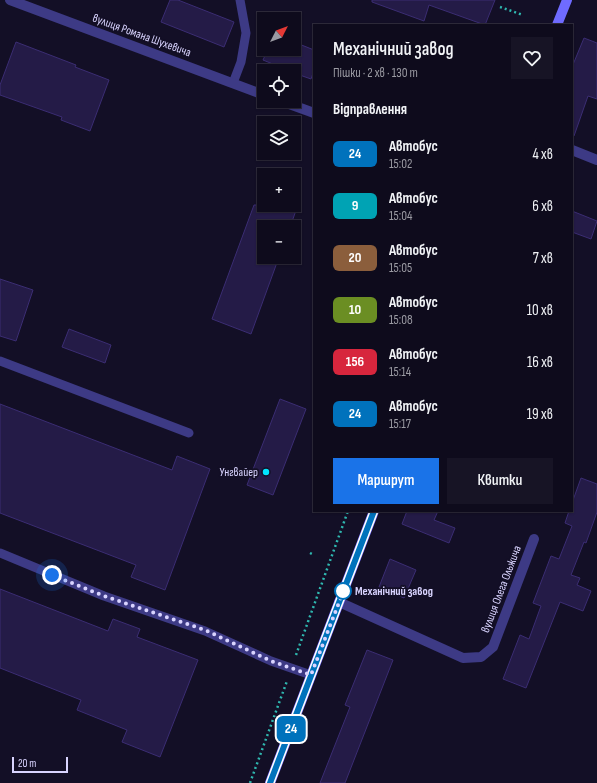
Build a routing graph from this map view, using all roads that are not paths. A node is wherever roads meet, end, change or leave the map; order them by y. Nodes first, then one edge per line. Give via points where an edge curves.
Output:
1 (10, 0) edge
2 (240, 0) edge
3 (567, 0) edge
4 (558, 24) edge
5 (233, 83) junction
6 (257, 92) edge
7 (299, 108) edge
8 (313, 114) edge
9 (573, 150) edge
10 (597, 160) edge
11 (0, 361) edge
12 (188, 433) dead end
13 (374, 512) edge
14 (534, 539) dead end
15 (0, 553) edge
16 (339, 602) junction
17 (311, 675) junction
18 (270, 783) edge

1 - 5 street, вулиця Романа Шухевича
2 - 5 lane via 246,33 241,62
3 - 4 main road
5 - 6 street, вулиця Романа Шухевича
7 - 8 street
9 - 10 street
11 - 12 lane
13 - 16 main road
14 - 16 street, вулиця Олега Ольжича via 493,647 481,657 463,658
15 - 17 lane via 104,596 205,630 271,661
16 - 17 main road
17 - 18 main road

